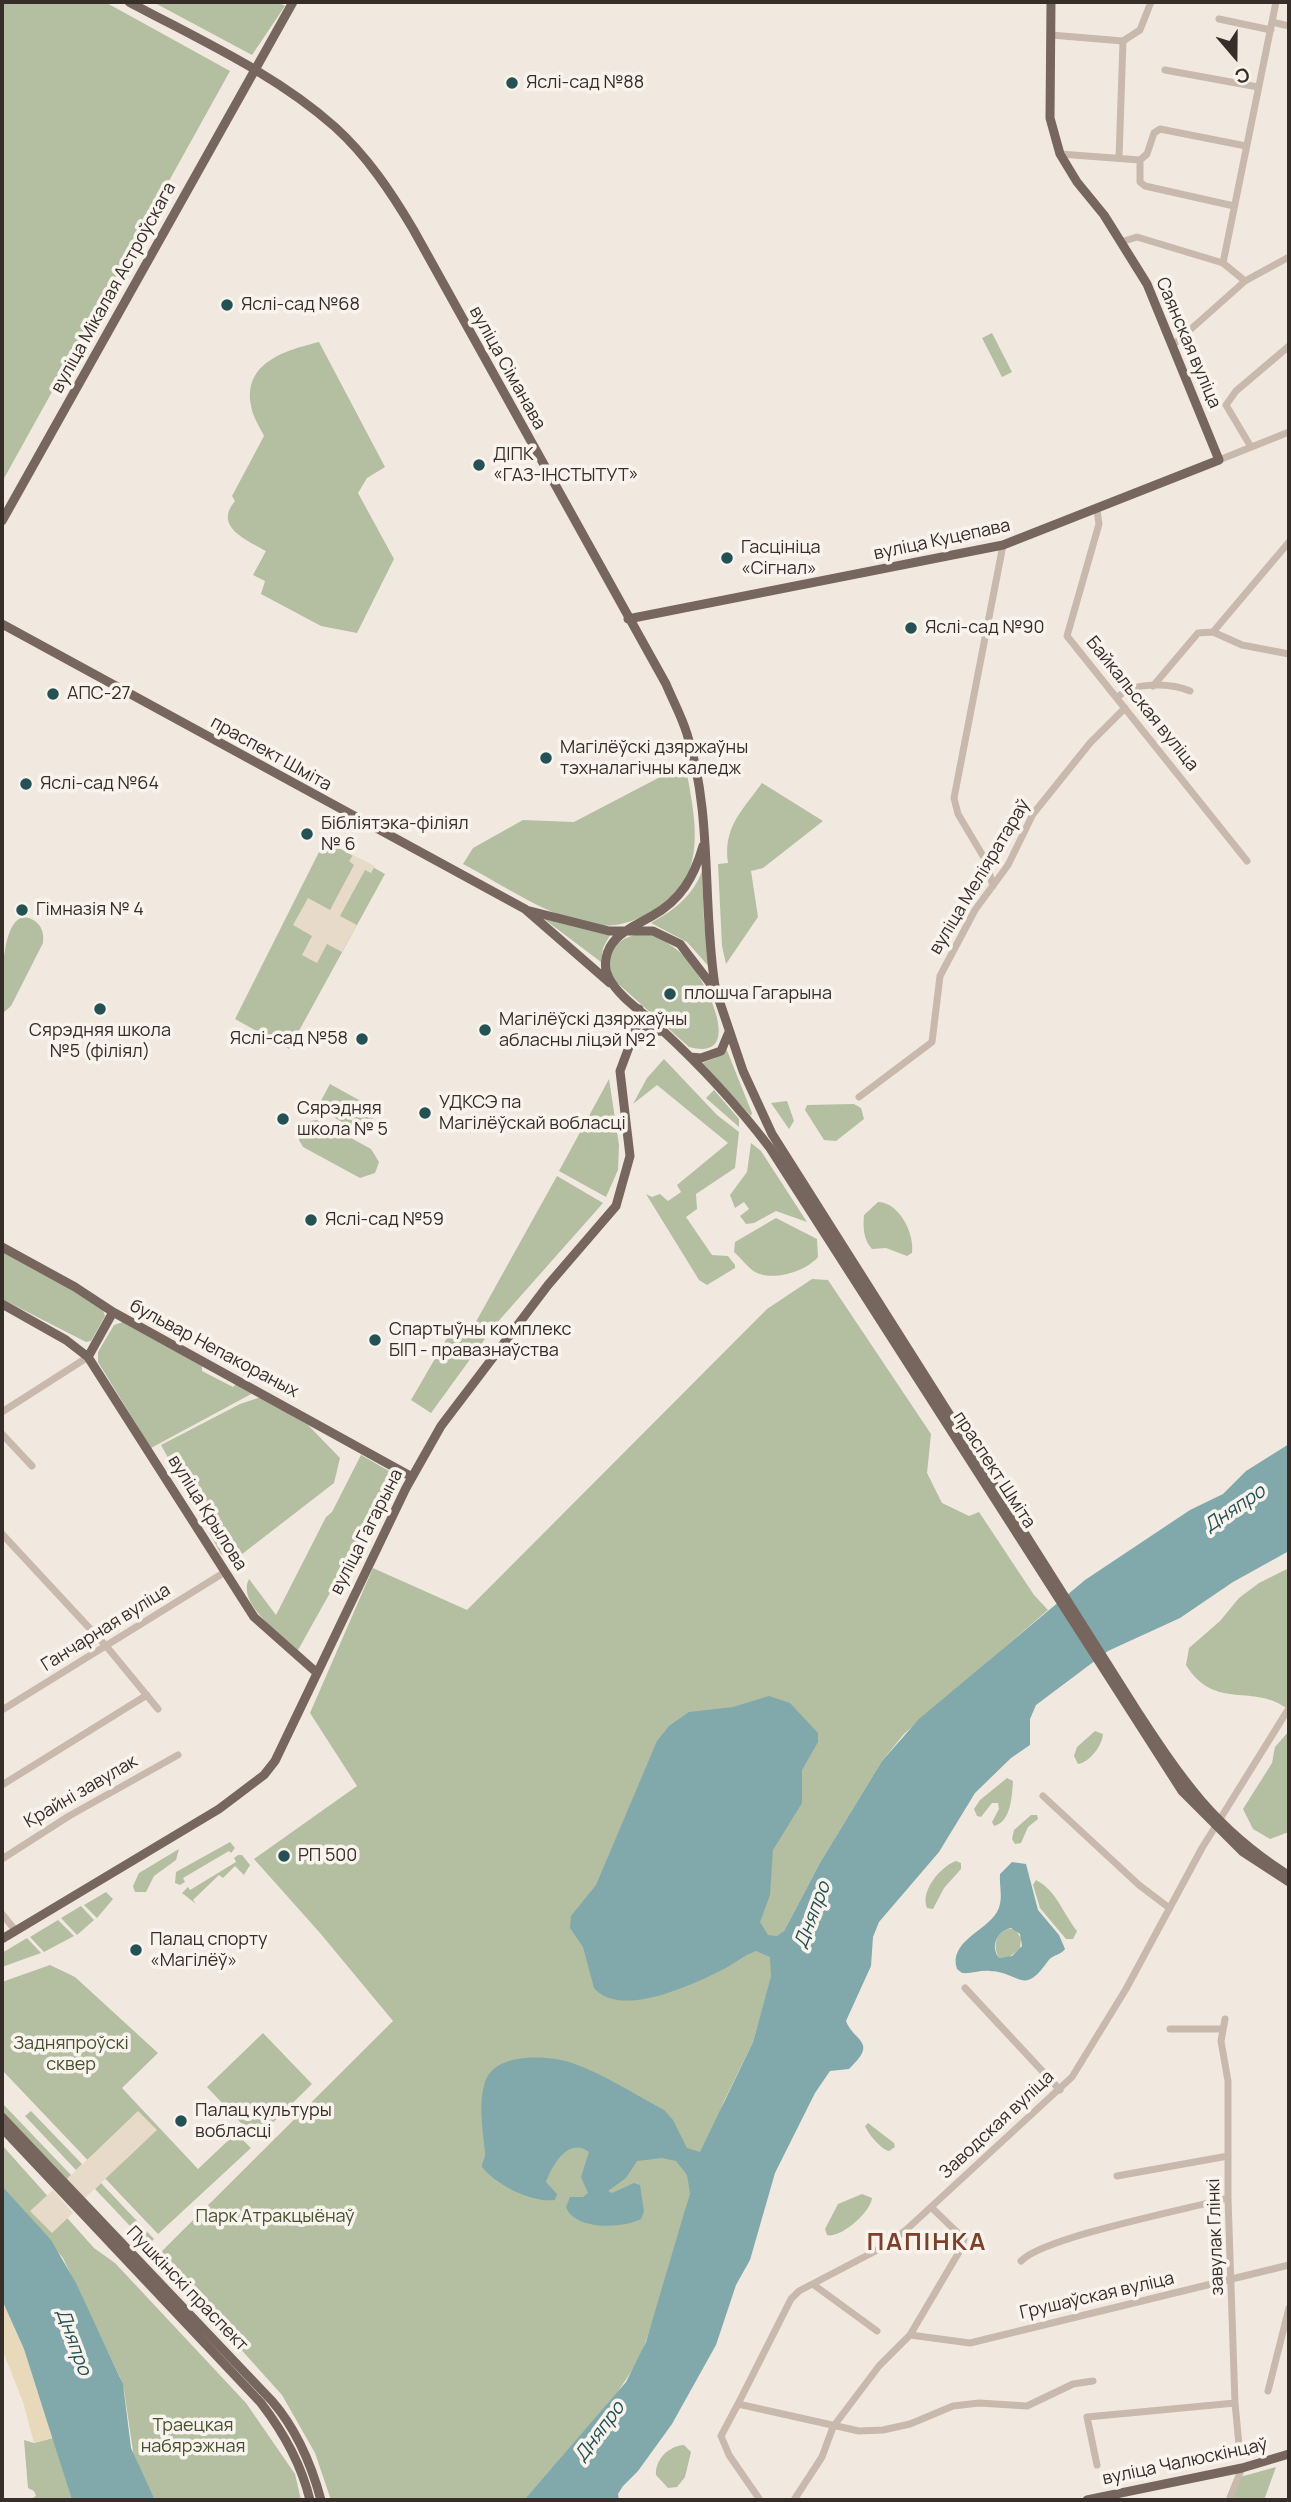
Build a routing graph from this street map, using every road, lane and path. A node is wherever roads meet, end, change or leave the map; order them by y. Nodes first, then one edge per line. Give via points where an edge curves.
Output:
1 (129, 2) edge
2 (293, 2) edge
3 (1051, 2) edge
4 (1151, 2) edge
5 (1276, 2) edge
6 (1219, 19) dead end
7 (1272, 26) junction
8 (1289, 26) edge
9 (1051, 35) junction
10 (1123, 41) junction
11 (1165, 70) dead end
12 (254, 71) junction
13 (1258, 88) junction
14 (1246, 146) junction
15 (1060, 154) junction
16 (1119, 159) junction
17 (1140, 160) junction
18 (1234, 206) junction
19 (1121, 242) junction
20 (1289, 257) edge
21 (1223, 263) junction
22 (1245, 281) junction
23 (1172, 345) junction
24 (1289, 346) edge
25 (1289, 432) edge
26 (1251, 447) junction
27 (1219, 460) junction
28 (1097, 510) junction
29 (2, 521) edge
30 (1289, 542) edge
31 (1003, 545) junction
32 (628, 619) junction
33 (2, 624) edge
34 (1213, 632) junction
35 (1289, 654) edge
36 (1153, 686) junction
37 (1190, 691) dead end
38 (1118, 698) junction
39 (1125, 708) junction
40 (703, 846) junction
41 (1247, 861) dead end
42 (993, 886) junction
43 (526, 910) junction
44 (627, 930) junction
45 (614, 986) junction
46 (716, 992) junction
47 (639, 1009) junction
48 (663, 1031) junction
49 (729, 1032) junction
50 (629, 1046) junction
51 (690, 1057) junction
52 (859, 1097) dead end
53 (2, 1247) edge
54 (2, 1304) edge
55 (113, 1312) junction
56 (88, 1357) junction
57 (2, 1412) edge
58 (2, 1434) edge
59 (32, 1466) dead end
60 (412, 1477) junction
61 (994, 1493) junction
62 (2, 1535) edge
63 (225, 1572) junction
64 (107, 1647) junction
65 (316, 1672) junction
66 (147, 1695) junction
67 (1289, 1707) edge
68 (158, 1709) dead end
69 (2, 1710) edge
70 (178, 1755) dead end
71 (2, 1785) edge
72 (1043, 1796) dead end
73 (1227, 1834) junction
74 (2, 1859) edge
75 (1289, 1876) edge
76 (1289, 1882) edge
77 (1168, 1907) junction
78 (2, 1914) edge
79 (16, 1931) junction
80 (2, 1939) edge
81 (965, 1988) dead end
82 (1225, 2019) dead end
83 (1170, 2029) dead end
84 (1223, 2029) junction
85 (1060, 2090) junction
86 (2, 2118) edge
87 (2, 2128) edge
88 (1228, 2156) junction
89 (1117, 2176) dead end
90 (1228, 2198) junction
91 (931, 2207) junction
92 (1021, 2261) dead end
93 (1289, 2265) edge
94 (1231, 2281) junction
95 (814, 2285) junction
96 (1289, 2308) edge
97 (877, 2331) dead end
98 (910, 2335) junction
99 (1093, 2381) dead end
100 (1268, 2391) dead end
101 (1235, 2403) junction
102 (738, 2404) junction
103 (834, 2427) junction
104 (1289, 2454) edge
105 (1240, 2455) dead end
106 (1097, 2465) dead end
107 (1242, 2469) junction
108 (308, 2471) junction
109 (310, 2500) edge
110 (321, 2500) edge
111 (760, 2500) edge
112 (794, 2500) edge
113 (1087, 2500) edge
114 (1229, 2500) edge

1 - 12 main road, вуліца Сіманава
2 - 12 main road
3 - 9 main road, Саянская вуліца
4 - 10 street via 1140,30
5 - 7 street
6 - 7 street
7 - 8 street
7 - 13 street
9 - 10 street
9 - 15 main road, Саянская вуліца via 1050,118
10 - 16 street
11 - 13 street
12 - 29 main road, вуліца Мікалая Астроўскага
12 - 32 main road, вуліца Сіманава via 337,130 388,188
13 - 14 street
14 - 17 street via 1160,130
14 - 18 street
15 - 16 street
15 - 19 main road, Саянская вуліца
16 - 17 street
17 - 18 street via 1140,182 1145,186
18 - 21 street
19 - 21 street, Саянская вуліца via 1137,237
19 - 23 main road, Саянская вуліца via 1147,284
20 - 22 street
21 - 22 street, Саянская вуліца
22 - 23 street
23 - 27 main road, Саянская вуліца
24 - 26 street via 1226,405
25 - 26 street, вуліца Куцепава
26 - 27 street, вуліца Куцепава
27 - 28 main road, вуліца Куцепава
28 - 31 main road, вуліца Куцепава
28 - 38 street, Байкальская вуліца via 1099,524 1066,636
30 - 34 street
31 - 32 main road, вуліца Куцепава
31 - 42 street via 954,798 958,814 986,861
32 - 40 main road, вуліца Сіманава via 666,684 687,733 698,779
33 - 43 main road, праспект Шміта
34 - 35 street via 1242,645
34 - 36 street via 1198,634
36 - 37 street
36 - 38 street via 1123,692
38 - 39 street, Байкальская вуліца
39 - 41 street, Байкальская вуліца
39 - 42 street, вуліца Меліяратараў via 1033,814
40 - 44 main road, вуліца Сіманава via 688,885 669,905
40 - 46 main road, вуліца Сіманава
42 - 52 street, вуліца Меліяратараў via 940,975 932,1042
43 - 44 main road, праспект Шміта via 601,930
43 - 45 main road, праспект Шміта
44 - 45 main road via 606,957 607,976
44 - 46 main road, праспект Шміта via 653,931 680,944
45 - 47 main road, праспект Шміта
46 - 49 main road, праспект Шміта
47 - 48 main road, праспект Шміта
47 - 50 main road, вуліца Гагарына
48 - 50 main road via 640,1035
48 - 51 main road, праспект Шміта
49 - 51 main road via 720,1051
49 - 61 main road, праспект Шміта via 755,1103 772,1134
50 - 60 main road, вуліца Гагарына via 620,1071 630,1156 616,1206 495,1354 441,1426
51 - 61 main road, праспект Шміта via 771,1148
53 - 55 main road, бульвар Непакораных
54 - 56 main road
55 - 56 main road
55 - 60 main road, бульвар Непакораных
56 - 57 street
56 - 63 main road, вуліца Крылова
58 - 59 street
60 - 65 main road, вуліца Гагарына
61 - 73 main road, праспект Шміта via 1170,1775
62 - 64 street
63 - 64 street, Ганчарная вуліца
63 - 65 main road, вуліца Крылова via 254,1617
64 - 66 street
64 - 69 street, Ганчарная вуліца
65 - 79 main road, вуліца Гагарына via 285,1745 264,1775 219,1810
66 - 68 street
66 - 71 street
67 - 77 street, Заводская вуліца
70 - 74 street, Крайні завулак
72 - 77 street
73 - 75 main road, праспект Шміта
73 - 76 main road, праспект Шміта via 1260,1865
77 - 85 street, Заводская вуліца via 1126,1989
78 - 79 street
79 - 80 main road, вуліца Гагарына
81 - 85 street
82 - 84 street, завулак Глінкі
83 - 84 street
84 - 88 street, завулак Глінкі
85 - 91 street, Заводская вуліца
86 - 108 main road, Пушкінскі праспект via 272,2400 291,2424
87 - 108 main road, Пушкінскі праспект via 261,2403
88 - 89 street
88 - 90 street, завулак Глінкі
90 - 92 street via 1058,2242 1029,2252
90 - 94 street, завулак Глінкі
91 - 95 street, Заводская вуліца via 887,2245
91 - 98 street via 964,2239
93 - 94 street, Грушаўская вуліца
94 - 98 street, Грушаўская вуліца via 970,2343
94 - 101 street, завулак Глінкі
95 - 97 street
95 - 102 street, Заводская вуліца via 791,2299
96 - 100 street
98 - 103 street via 879,2366
99 - 103 street via 1073,2384 1027,2406 979,2403 953,2406 892,2428 859,2431
101 - 105 street, завулак Глінкі
101 - 106 street via 1087,2417
102 - 103 street
102 - 111 street, Заводская вуліца via 721,2436
103 - 112 street via 822,2457
104 - 107 main road, вуліца Чалюскінцаў
107 - 113 main road, вуліца Чалюскінцаў
107 - 114 street
108 - 109 main road, Пушкінскі праспект
108 - 110 main road, Пушкінскі праспект

